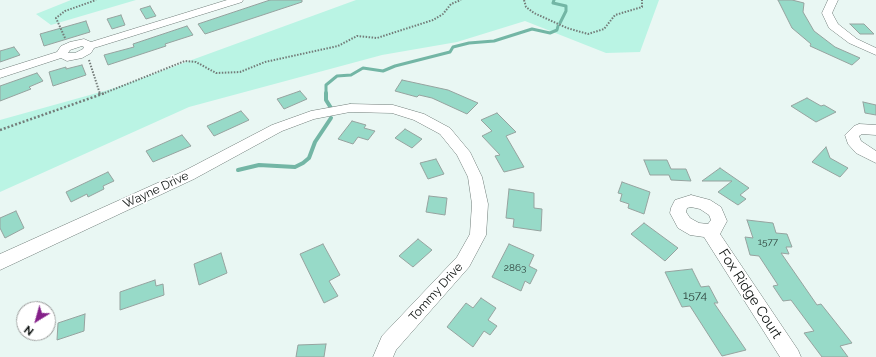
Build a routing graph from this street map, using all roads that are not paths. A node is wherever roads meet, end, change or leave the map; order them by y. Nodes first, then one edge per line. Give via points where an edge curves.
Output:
1 (238, 0) edge
2 (833, 0) edge
3 (876, 52) edge
4 (0, 74) edge
5 (311, 116) joint
6 (876, 130) edge
7 (876, 158) edge
8 (710, 231) dead end
9 (0, 262) edge
10 (383, 357) edge
11 (791, 357) edge

1 - 4 street via 78,56 67,57 64,48
2 - 3 street via 826,13 833,26 853,41
5 - 9 street, Wayne Drive via 277,128 189,175
5 - 10 street, Tommy Drive via 350,108 393,109 419,117 449,136 464,152 476,177 480,204 478,235 463,262 389,343
6 - 7 street via 860,129 852,135 855,144
8 - 11 street, Fox Ridge Court

